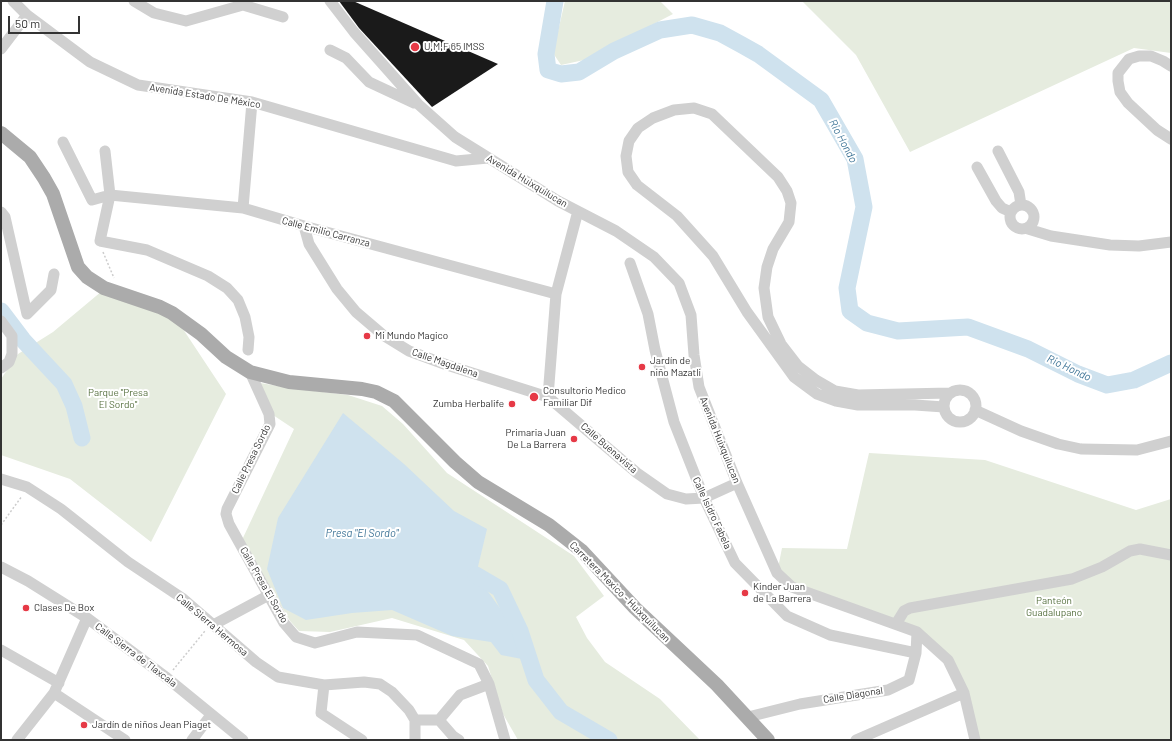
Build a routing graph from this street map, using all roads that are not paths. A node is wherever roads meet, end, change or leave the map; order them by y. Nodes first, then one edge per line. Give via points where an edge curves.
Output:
1 (13, 1) edge
2 (134, 1) edge
3 (330, 1) edge
4 (27, 15) junction
5 (283, 17) dead end
6 (1, 49) edge
7 (330, 50) dead end
8 (1171, 66) edge
9 (252, 102) junction
10 (418, 104) junction
11 (1, 133) edge
12 (1171, 139) edge
13 (63, 142) dead end
14 (105, 151) dead end
15 (998, 151) dead end
16 (488, 158) junction
17 (977, 167) dead end
18 (110, 195) junction
19 (1021, 205) junction
20 (244, 208) junction
21 (578, 210) junction
22 (1, 212) edge
23 (1011, 212) junction
24 (304, 226) junction
25 (1028, 229) junction
26 (1171, 242) edge
27 (630, 263) dead end
28 (54, 274) dead end
29 (556, 294) junction
30 (1, 321) edge
31 (248, 350) dead end
32 (5, 365) edge
33 (250, 372) junction
34 (950, 394) junction
35 (548, 397) junction
36 (944, 407) junction
37 (975, 410) junction
38 (1171, 442) edge
39 (1, 479) edge
40 (737, 483) junction
41 (704, 498) junction
42 (229, 524) joint
43 (1171, 554) edge
44 (1, 567) edge
45 (269, 595) junction
46 (87, 618) junction
47 (896, 624) junction
48 (212, 625) junction
49 (917, 632) junction
50 (1, 651) edge
51 (916, 653) junction
52 (489, 684) junction
53 (324, 685) junction
54 (56, 688) junction
55 (964, 693) junction
56 (211, 715) junction
57 (748, 717) junction
58 (415, 720) junction
59 (439, 720) junction
60 (118, 738) edge
61 (17, 740) edge
62 (192, 740) edge
63 (243, 740) edge
64 (362, 740) edge
65 (416, 740) edge
66 (459, 740) edge
67 (505, 740) edge
68 (768, 740) edge
69 (856, 740) edge
70 (975, 740) edge

1 - 4 street, Avenida Estado De México
2 - 5 street via 154,13 186,21 243,5
3 - 10 street, Avenida Huixquilucan
4 - 6 street
4 - 9 street, Avenida Estado De México via 90,62 138,85
7 - 10 street via 346,58 368,82
8 - 12 street via 1151,56 1139,56 1129,59 1118,73 1118,81 1120,92 1128,103 1157,130
9 - 16 street, Avenida Estado De México via 456,161
9 - 20 street
10 - 16 street, Avenida Huixquilucan via 455,137
11 - 33 main road, Carretera Mexico - Huixquilucan via 30,157 53,194 82,273 104,288 160,306 172,313 201,334 226,357
13 - 18 street, Calle Emilio Carranza via 92,200
14 - 18 street
15 - 19 street via 1019,192
16 - 21 street, Avenida Huixquilucan via 558,201
17 - 23 street via 996,201 1002,208
18 - 20 street, Calle Emilio Carranza
18 - 31 street via 100,241 147,250 202,273 227,288 238,300 245,317 249,337
19 - 23 street
19 - 25 street via 1030,207 1034,214 1034,223
20 - 24 street, Calle Emilio Carranza
21 - 29 street
21 - 40 street, Avenida Huixquilucan via 616,231 654,257 679,282 691,315 700,387
22 - 28 street via 5,217 27,314 51,290
23 - 25 street via 1010,221 1015,228
24 - 29 street, Calle Emilio Carranza
24 - 35 street, Calle Magdalena via 309,244 337,289 356,312 383,335 409,351 446,365
25 - 26 street via 1051,236 1110,245 1139,246
27 - 41 street, Calle Isidro Fabela via 648,314 674,422
29 - 35 street
30 - 32 street via 12,336 12,354
33 - 42 street, Calle Presa Sordo via 270,424 227,509
33 - 57 main road, Carretera Mexico - Huixquilucan via 289,382 362,389 376,392 394,401 478,482 549,525 582,551 635,608 718,685
34 - 36 street
34 - 36 street via 858,395 835,391 798,366 781,344 768,317 764,288 773,249 789,222 791,203 778,177 712,114 694,108 674,110 653,118 638,128 629,141 626,156 628,172 636,185 677,216 709,251 747,312 794,377 817,394 836,401 858,405 915,404
34 - 37 street via 959,390 968,392 975,400
35 - 41 street, Calle Buenavista via 638,473 667,494 686,499
36 - 37 street via 952,419 961,422 970,418
37 - 38 street via 1021,431 1081,449 1136,450
39 - 48 street, Calle Sierra Hermosa via 27,487 61,508 128,562 182,598
40 - 41 street, Calle Buenavista
40 - 47 street, Avenida Huixquilucan via 777,573 792,587
41 - 51 street, Calle Isidro Fabela via 735,563 786,616 830,635
42 - 45 street, Calle Presa El Sordo
43 - 47 street via 1130,550 1102,567 1072,579 910,608 904,611
44 - 46 street, Calle Sierra de Tlaxcala
45 - 48 street
45 - 52 street, Calle Presa El Sordo via 284,623 296,637 315,643 357,632 416,635 479,664
46 - 54 street
46 - 56 street, Calle Sierra de Tlaxcala via 167,678
47 - 49 street, Avenida Huixquilucan
48 - 53 street, Calle Sierra Hermosa via 278,677
49 - 51 street, Calle Diagonal
49 - 55 street, Avenida Huixquilucan via 948,660
50 - 54 street
51 - 57 street, Calle Diagonal via 908,680 888,690 800,704
52 - 59 street via 460,695
52 - 67 street, Calle Presa El Sordo
53 - 58 street, Calle Sierra Hermosa via 364,682 380,684 400,699
53 - 64 street via 321,713
54 - 60 street
54 - 61 street
55 - 69 street
55 - 70 street, Avenida Huixquilucan
56 - 62 street
56 - 63 street, Calle Sierra de Tlaxcala
57 - 68 main road, Carretera Mexico - Huixquilucan
58 - 59 street
58 - 65 street
59 - 66 street

